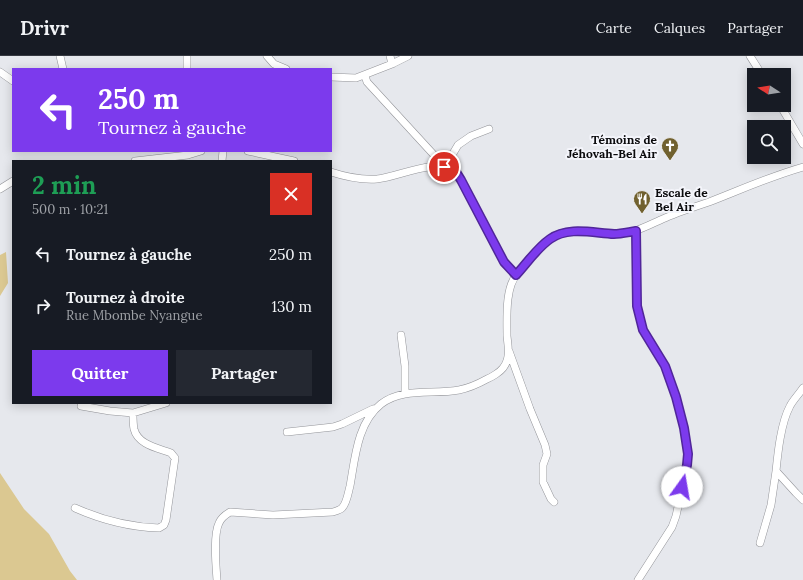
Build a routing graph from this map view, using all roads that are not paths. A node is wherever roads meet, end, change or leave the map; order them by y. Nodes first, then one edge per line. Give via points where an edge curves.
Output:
1 (60, 56) edge
2 (187, 56) edge
3 (267, 56) edge
4 (390, 56) edge
5 (408, 56) edge
6 (750, 56) edge
7 (392, 64) junction
8 (63, 68) edge
9 (187, 68) edge
10 (284, 68) edge
11 (758, 68) edge
12 (0, 72) edge
13 (365, 76) junction
14 (332, 78) edge
15 (12, 80) edge
16 (784, 112) edge
17 (489, 128) dead end
18 (803, 144) edge
19 (181, 152) edge
20 (198, 152) edge
21 (253, 152) edge
22 (188, 155) junction
23 (144, 160) edge
24 (289, 160) edge
25 (444, 167) junction
26 (803, 167) edge
27 (332, 172) edge
28 (12, 182) edge
29 (0, 189) edge
30 (636, 231) junction
31 (516, 275) junction
32 (401, 335) dead end
33 (509, 351) junction
34 (803, 388) edge
35 (405, 394) junction
36 (163, 404) edge
37 (81, 406) dead end
38 (377, 407) junction
39 (132, 413) junction
40 (287, 432) dead end
41 (776, 471) junction
42 (803, 500) edge
43 (554, 502) dead end
44 (75, 508) dead end
45 (760, 543) dead end
46 (217, 580) edge
47 (638, 580) edge

1 - 8 street
2 - 9 street
3 - 10 street via 274,64
4 - 7 street
5 - 7 street
6 - 11 street
7 - 13 street
12 - 15 street
13 - 14 street
13 - 25 street via 367,82
16 - 18 street
17 - 25 street via 458,145
19 - 22 street
20 - 22 street
21 - 24 street
22 - 23 street
25 - 27 street via 434,166 376,179 355,178
25 - 31 street via 456,172 504,262
26 - 30 street via 771,177
28 - 29 street
30 - 31 street via 616,234 560,234 539,248
30 - 47 street via 637,306 643,330 665,366 688,454 672,528
31 - 33 street via 510,286 507,310
32 - 35 street
33 - 35 street via 504,368 474,386 457,390
33 - 43 street via 546,445 543,482
34 - 41 street via 790,405 786,416
35 - 38 street via 391,398
36 - 39 street
37 - 39 street
38 - 40 street via 342,424
38 - 46 street via 363,427 345,504 341,510 273,515 230,512 224,515 216,531
39 - 44 street via 134,429 139,438 149,446 171,453 175,458 164,525 160,528 119,523 92,516
41 - 42 street
41 - 45 street via 771,505

